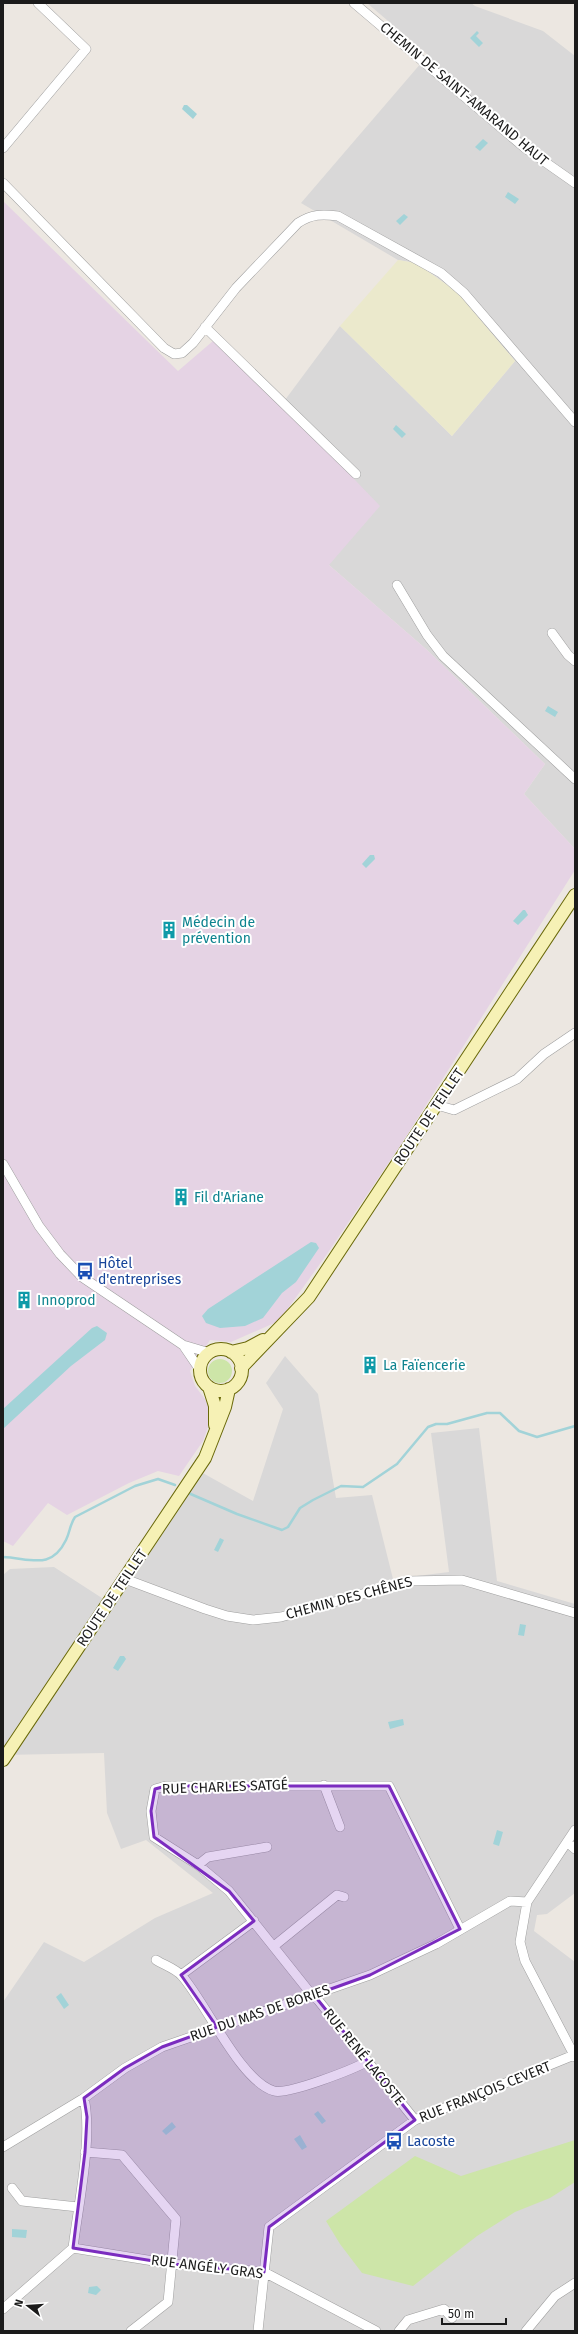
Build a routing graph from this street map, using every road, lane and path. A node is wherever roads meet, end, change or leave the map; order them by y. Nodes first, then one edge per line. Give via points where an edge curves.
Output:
1 (38, 3) edge
2 (354, 3) edge
3 (3, 148) edge
4 (3, 183) edge
5 (575, 183) edge
6 (205, 327) junction
7 (575, 422) edge
8 (356, 474) dead end
9 (397, 585) dead end
10 (552, 632) dead end
11 (575, 661) edge
12 (575, 779) edge
13 (575, 895) edge
14 (575, 1033) edge
15 (437, 1105) junction
16 (3, 1164) edge
17 (276, 1333) junction
18 (183, 1345) junction
19 (231, 1352) junction
20 (210, 1353) junction
21 (241, 1368) junction
22 (200, 1370) junction
23 (209, 1387) junction
24 (229, 1389) junction
25 (215, 1433) junction
26 (125, 1579) junction
27 (575, 1614) edge
28 (3, 1760) edge
29 (324, 1785) junction
30 (340, 1827) dead end
31 (575, 1830) edge
32 (567, 1842) junction
33 (267, 1847) dead end
34 (575, 1849) edge
35 (198, 1865) junction
36 (344, 1897) dead end
37 (527, 1902) junction
38 (254, 1921) junction
39 (460, 1930) junction
40 (274, 1946) junction
41 (156, 1960) dead end
42 (181, 1975) junction
43 (312, 1996) junction
44 (216, 2027) junction
45 (574, 2056) edge
46 (368, 2061) junction
47 (84, 2098) junction
48 (415, 2120) junction
49 (3, 2147) edge
50 (85, 2152) junction
51 (12, 2188) dead end
52 (78, 2207) junction
53 (73, 2248) junction
54 (172, 2264) junction
55 (264, 2272) junction
56 (575, 2283) edge
57 (3, 2308) edge
58 (452, 2318) dead end
59 (131, 2331) edge
60 (258, 2331) edge
61 (376, 2331) edge
62 (400, 2331) edge
63 (526, 2331) edge

1 - 3 street via 86,49
2 - 5 street, CHEMIN DE SAINT-AMARAND HAUT via 525,148
4 - 6 street via 164,348 174,354 182,353
6 - 7 street via 236,288 298,223 309,216 338,216 441,273 464,293
6 - 8 street
9 - 12 street via 442,656
10 - 11 street
13 - 15 main road, ROUTE DE TEILLET
14 - 15 street via 544,1054 517,1079 454,1110
15 - 17 main road, ROUTE DE TEILLET via 309,1297
16 - 18 street via 39,1226 82,1277
17 - 19 main road, ROUTE DE TEILLET via 248,1348
17 - 21 main road, ROUTE DE TEILLET
18 - 20 street
18 - 22 street
19 - 20 main road via 220,1349
19 - 21 main road via 240,1362
20 - 22 main road via 201,1363
21 - 24 main road via 240,1378
22 - 23 main road via 202,1380
23 - 24 main road via 222,1391
23 - 25 main road, ROUTE DE TEILLET via 215,1406
24 - 25 main road, ROUTE DE TEILLET
25 - 26 main road, ROUTE DE TEILLET via 205,1458
26 - 27 street, CHEMIN DES CHÊNES via 227,1616 254,1620 281,1617 408,1581 429,1579 462,1580
26 - 28 main road, ROUTE DE TEILLET
29 - 30 street
29 - 35 street, RUE CHARLES SATGÉ via 166,1786 155,1789 151,1811 154,1837
29 - 39 street, RUE CHARLES SATGÉ via 389,1786
31 - 32 street
32 - 34 street
32 - 37 street
33 - 35 street via 208,1857
35 - 38 street, RUE CHARLES SATGÉ via 229,1891
36 - 40 street via 337,1895
37 - 39 street, RUE DU MAS DE BORIES via 510,1901
37 - 45 street via 520,1942 525,1961
38 - 40 street, RUE CHARLES SATGÉ
38 - 42 street
39 - 43 street, RUE DU MAS DE BORIES via 370,1975
40 - 43 street, RUE CHARLES SATGÉ
41 - 42 street
42 - 44 street
43 - 44 street, RUE DU MAS DE BORIES
43 - 46 street, RUE RENÉ LACOSTE
44 - 46 street via 224,2042 256,2080 275,2092 290,2090 354,2069
44 - 47 street, RUE DU MAS DE BORIES via 162,2046 125,2068
45 - 48 street, RUE FRANÇOIS CEVERT
46 - 48 street, RUE RENÉ LACOSTE
47 - 49 street, RUE DU MAS DE BORIES
47 - 50 street via 87,2117
48 - 55 street, RUE FRANÇOIS CEVERT via 268,2227
50 - 52 street
50 - 54 street via 122,2155 176,2219
51 - 52 street via 22,2201
52 - 53 street
53 - 54 street, RUE ANGÉLY GRAS
53 - 57 street
54 - 55 street, RUE ANGÉLY GRAS
54 - 59 street via 168,2302
55 - 60 street, RUE FRANÇOIS CEVERT
55 - 61 street, RUE ANGÉLY GRAS
56 - 63 street via 555,2296
58 - 62 street via 444,2310 408,2320

